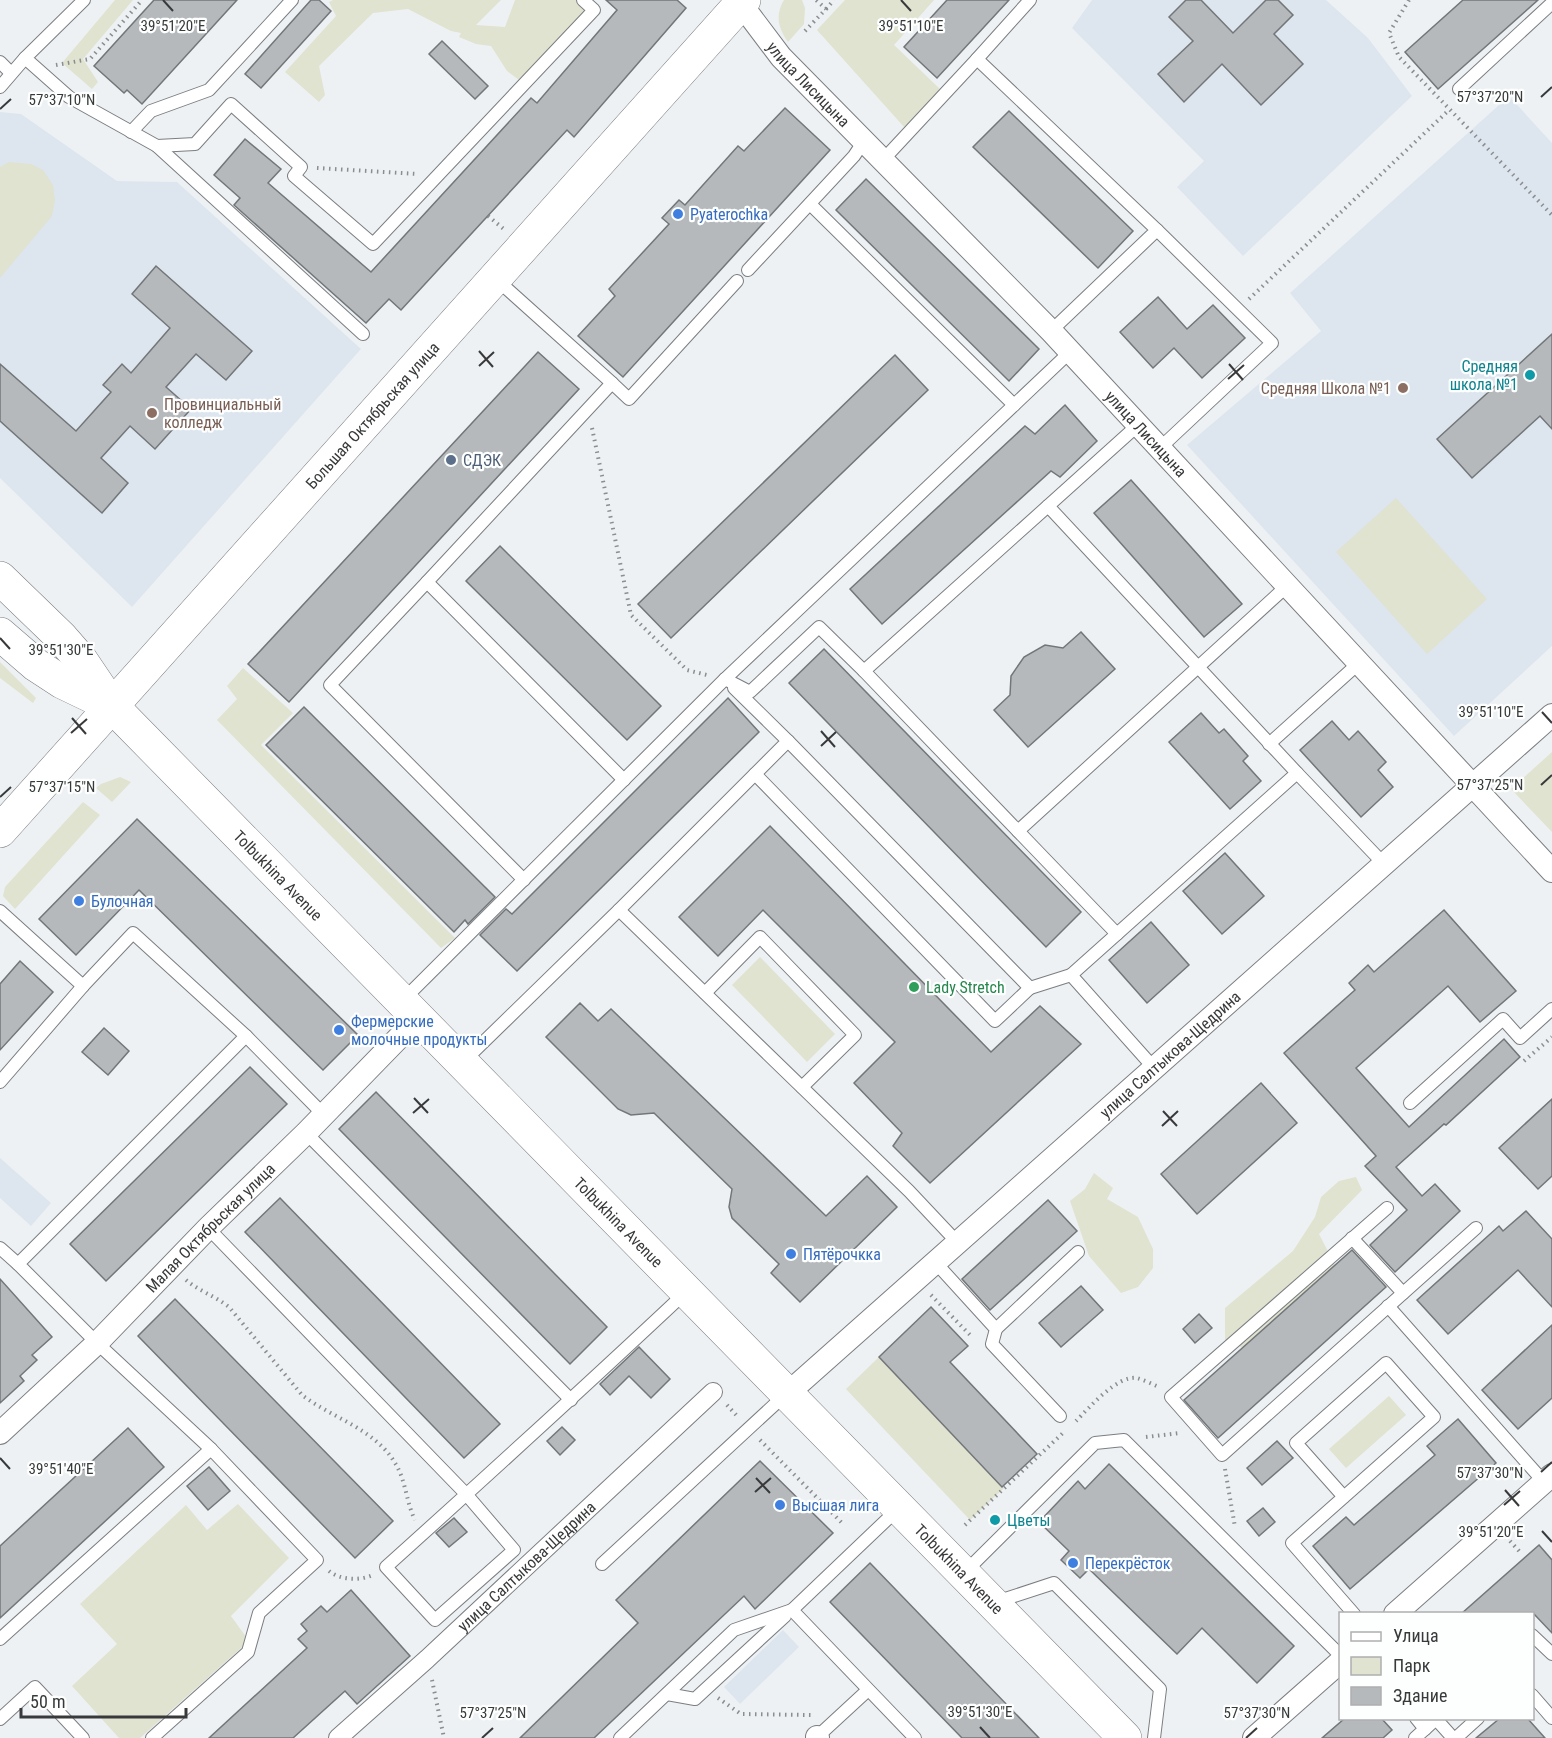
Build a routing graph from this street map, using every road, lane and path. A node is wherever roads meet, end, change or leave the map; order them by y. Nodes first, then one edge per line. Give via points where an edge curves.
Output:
1 (84, 0) edge
2 (142, 0) edge
3 (292, 0) edge
4 (583, 0) edge
5 (816, 0) edge
6 (834, 0) edge
7 (1030, 0) edge
8 (1408, 0) edge
9 (741, 1) edge
10 (1552, 3) edge
11 (826, 9) junction
12 (805, 31) dead end
13 (25, 58) junction
14 (977, 58) junction
15 (0, 62) edge
16 (41, 72) junction
17 (11, 73) junction
18 (0, 87) edge
19 (1459, 89) dead end
20 (1449, 110) junction
21 (131, 132) junction
22 (864, 141) junction
23 (158, 146) junction
24 (883, 160) junction
25 (301, 167) junction
26 (438, 176) junction
27 (810, 204) junction
28 (1552, 215) edge
29 (488, 216) dead end
30 (1157, 230) junction
31 (508, 232) dead end
32 (748, 270) dead end
33 (495, 278) junction
34 (738, 281) dead end
35 (1238, 309) junction
36 (1051, 331) junction
37 (363, 334) dead end
38 (1070, 352) junction
39 (612, 383) junction
40 (1014, 405) junction
41 (588, 410) junction
42 (1138, 425) junction
43 (1160, 448) junction
44 (1048, 507) junction
45 (0, 578) edge
46 (427, 582) junction
47 (1287, 586) junction
48 (0, 634) edge
49 (1359, 663) junction
50 (1199, 667) junction
51 (864, 671) junction
52 (725, 679) junction
53 (112, 706) junction
54 (1552, 715) edge
55 (788, 741) junction
56 (1269, 744) junction
57 (1297, 772) junction
58 (755, 774) junction
59 (624, 780) junction
60 (1473, 785) junction
61 (0, 831) edge
62 (1018, 831) junction
63 (1383, 863) junction
64 (1552, 870) edge
65 (524, 880) junction
66 (619, 910) junction
67 (0, 911) edge
68 (1117, 934) junction
69 (1071, 975) junction
70 (83, 986) junction
71 (1030, 988) junction
72 (705, 993) junction
73 (410, 1009) junction
74 (1552, 1009) edge
75 (246, 1036) junction
76 (1552, 1036) edge
77 (1524, 1061) dead end
78 (462, 1063) junction
79 (1154, 1068) junction
80 (0, 1082) edge
81 (802, 1087) junction
82 (1410, 1103) dead end
83 (323, 1114) junction
84 (306, 1133) junction
85 (1387, 1208) dead end
86 (208, 1228) junction
87 (1476, 1228) dead end
88 (1352, 1238) junction
89 (957, 1242) junction
90 (0, 1248) edge
91 (1078, 1252) dead end
92 (935, 1262) junction
93 (18, 1264) junction
94 (171, 1266) junction
95 (916, 1279) junction
96 (686, 1291) junction
97 (1403, 1293) junction
98 (1388, 1306) junction
99 (996, 1329) junction
100 (972, 1337) dead end
101 (97, 1342) junction
102 (713, 1392) dead end
103 (787, 1394) junction
104 (1171, 1397) junction
105 (571, 1400) junction
106 (1060, 1416) dead end
107 (1201, 1430) junction
108 (0, 1433) edge
109 (1124, 1440) junction
110 (211, 1449) junction
111 (774, 1454) dead end
112 (1222, 1455) junction
113 (1548, 1478) edge
114 (466, 1494) junction
115 (1344, 1497) junction
116 (899, 1508) junction
117 (844, 1525) dead end
118 (965, 1525) dead end
119 (423, 1534) junction
120 (1240, 1554) junction
121 (316, 1560) junction
122 (602, 1564) dead end
123 (386, 1567) junction
124 (963, 1574) junction
125 (992, 1603) junction
126 (792, 1610) junction
127 (1352, 1612) edge
128 (1397, 1612) edge
129 (1534, 1636) edge
130 (0, 1639) edge
131 (1339, 1652) edge
132 (1552, 1654) edge
133 (427, 1659) junction
134 (1339, 1664) edge
135 (705, 1690) junction
136 (868, 1690) junction
137 (667, 1694) junction
138 (1534, 1696) edge
139 (842, 1716) junction
140 (1552, 1718) edge
141 (0, 1719) edge
142 (1417, 1720) edge
143 (1436, 1720) edge
144 (1438, 1720) edge
145 (1477, 1720) edge
146 (1425, 1729) junction
147 (83, 1738) edge
148 (152, 1738) edge
149 (338, 1738) edge
150 (444, 1738) edge
151 (620, 1738) edge
152 (817, 1738) edge
153 (915, 1738) edge
154 (1125, 1738) edge
155 (1154, 1738) edge
156 (1254, 1738) edge
157 (1415, 1738) edge
158 (1454, 1738) edge

1 - 13 lane
2 - 16 path via 90,59
3 - 21 lane via 209,90 151,111
4 - 26 lane via 594,10
5 - 11 path
6 - 11 path
7 - 14 lane
8 - 20 path via 1389,33 1399,57
9 - 22 street, улица Лисицына via 781,57
9 - 33 main road, Большая Октябрьская улица
10 - 19 lane
11 - 12 path
13 - 16 lane
13 - 17 lane
14 - 24 lane
14 - 30 lane
15 - 17 lane
16 - 21 lane via 69,97
17 - 18 lane
20 - 28 path
20 - 35 path
21 - 23 lane
22 - 24 street, улица Лисицына
22 - 27 lane
23 - 25 lane via 195,144 231,104
23 - 37 lane
24 - 36 street, улица Лисицына
25 - 26 path
25 - 26 lane via 294,176 373,244
27 - 32 lane
27 - 40 lane
29 - 31 path
30 - 35 lane
30 - 36 lane
33 - 39 lane
33 - 53 main road, Большая Октябрьская улица
34 - 39 lane via 628,399
35 - 43 lane via 1272,343
36 - 38 street, улица Лисицына
38 - 40 lane
38 - 42 street, улица Лисицына
39 - 41 lane
40 - 52 lane
41 - 46 lane
41 - 52 path via 631,615 687,670
42 - 43 street, улица Лисицына
42 - 44 lane
43 - 47 street, улица Лисицына
44 - 50 lane
44 - 51 lane
45 - 53 main road, Tolbukhina Avenue via 61,637
46 - 59 lane
46 - 65 lane via 330,685
47 - 49 street, улица Лисицына
47 - 50 lane
48 - 53 main road, Tolbukhina Avenue via 62,682
49 - 56 lane
49 - 60 street, улица Лисицына
50 - 56 lane
50 - 62 lane
51 - 52 lane via 819,627 750,693
51 - 62 lane
52 - 55 lane
52 - 59 lane
53 - 61 main road, Большая Октябрьская улица
53 - 73 main road, Tolbukhina Avenue
54 - 60 street, улица Салтыкова-Щедрина
55 - 58 lane
55 - 71 lane
56 - 57 lane
57 - 63 lane
57 - 68 lane
58 - 66 lane
58 - 71 lane via 996,1021
59 - 65 lane
60 - 63 street, улица Салтыкова-Щедрина
60 - 64 street, улица Лисицына
62 - 68 lane
63 - 79 street, улица Салтыкова-Щедрина
65 - 73 lane
66 - 72 lane
66 - 78 lane
67 - 70 lane
68 - 69 lane
69 - 71 lane
69 - 79 lane
70 - 75 lane via 133,933
70 - 80 lane
72 - 81 lane
72 - 81 lane via 760,938 855,1035
73 - 78 main road, Tolbukhina Avenue
73 - 83 street, Малая Октябрьская улица
74 - 82 lane via 1520,1038 1503,1018
75 - 83 lane
75 - 93 lane
76 - 77 path
78 - 96 main road, Tolbukhina Avenue
79 - 89 street, улица Салтыкова-Щедрина
81 - 89 lane
83 - 84 street, Малая Октябрьская улица
84 - 86 street, Малая Октябрьская улица
84 - 105 lane
85 - 88 lane
86 - 94 street, Малая Октябрьская улица
86 - 114 lane
87 - 97 lane
88 - 97 lane
88 - 104 lane
89 - 92 street, улица Салтыкова-Щедрина
90 - 93 lane
91 - 99 lane
92 - 95 street, улица Салтыкова-Щедрина
92 - 99 lane
93 - 101 lane
94 - 101 street, Малая Октябрьская улица
94 - 119 path via 199,1290 229,1307 302,1395 374,1438 399,1469 412,1514
95 - 100 path
95 - 103 street, улица Салтыкова-Щедрина
96 - 103 main road, Tolbukhina Avenue
96 - 105 lane
97 - 98 lane
98 - 112 lane
98 - 113 lane
99 - 106 lane via 992,1344
101 - 108 street, Малая Октябрьская улица
101 - 110 lane
102 - 133 street, улица Салтыкова-Щедрина
103 - 116 main road, Tolbukhina Avenue
103 - 122 lane
104 - 107 lane
104 - 118 path via 1159,1387 1136,1378 1123,1380
105 - 114 lane
107 - 109 path
107 - 112 lane
109 - 120 lane
109 - 124 lane via 1095,1443
110 - 121 lane
110 - 130 lane
111 - 117 path
112 - 120 path
113 - 128 street
114 - 119 lane
114 - 123 lane via 514,1550 435,1620
115 - 115 lane via 1434,1417 1386,1363 1296,1443
115 - 127 lane via 1292,1543
116 - 124 main road, Tolbukhina Avenue
116 - 126 lane
119 - 123 lane
120 - 131 lane
121 - 123 path via 336,1576 350,1578 369,1577
121 - 148 lane via 259,1613 249,1652
124 - 125 main road, Tolbukhina Avenue
125 - 154 main road, Tolbukhina Avenue
125 - 155 lane via 1054,1583 1160,1689
126 - 135 lane
126 - 136 lane
126 - 137 lane via 734,1630
129 - 132 lane
133 - 149 street, улица Салтыкова-Щедрина
133 - 150 path
134 - 156 street
135 - 137 lane via 695,1700
135 - 139 path via 741,1714
136 - 139 lane
136 - 153 lane
137 - 151 lane
138 - 140 lane
139 - 152 lane
141 - 147 lane via 35,1687
142 - 146 lane
143 - 146 lane
144 - 158 lane
145 - 158 lane
146 - 157 lane

